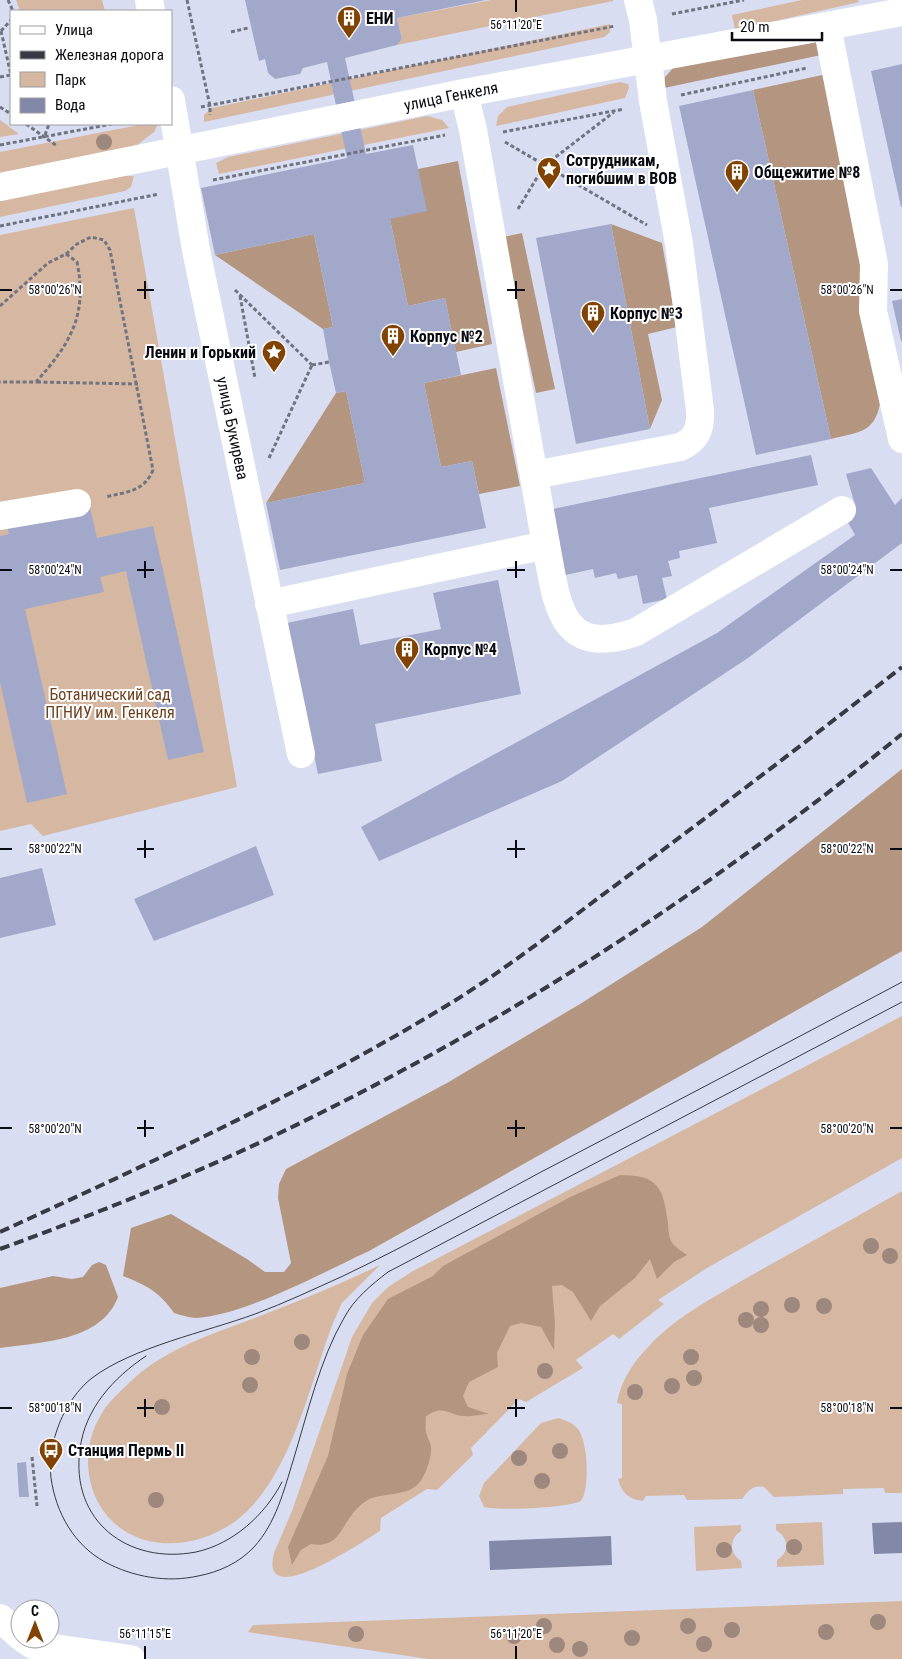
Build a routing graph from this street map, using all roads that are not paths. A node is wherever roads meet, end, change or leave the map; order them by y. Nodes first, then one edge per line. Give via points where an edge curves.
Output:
1 (640, 10) edge
2 (902, 12) edge
3 (827, 26) junction
4 (649, 58) junction
5 (464, 94) junction
6 (173, 106) edge
7 (181, 151) junction
8 (0, 187) edge
9 (902, 439) edge
10 (534, 475) junction
11 (77, 503) road end
12 (842, 510) dead end
13 (0, 516) edge
14 (546, 545) junction
15 (269, 604) junction
16 (301, 754) dead end
17 (0, 1618) edge
18 (10, 1627) edge
19 (60, 1649) edge
20 (131, 1659) edge

1 - 4 lane
2 - 3 lane, улица Генкеля
3 - 4 lane, улица Генкеля
3 - 9 lane via 874,264 873,311
4 - 5 lane, улица Генкеля
4 - 10 lane via 653,102 679,244 700,421 695,438 680,447
5 - 7 lane, улица Генкеля
5 - 10 lane via 483,132 493,249
6 - 7 lane, улица Букирева
7 - 8 lane, улица Генкеля
7 - 15 lane, улица Букирева via 196,250
10 - 14 lane
11 - 13 lane
12 - 14 lane via 636,632 606,639 588,638 568,625 559,603
14 - 15 lane
15 - 16 lane, улица Букирева
17 - 18 lane
19 - 20 lane

